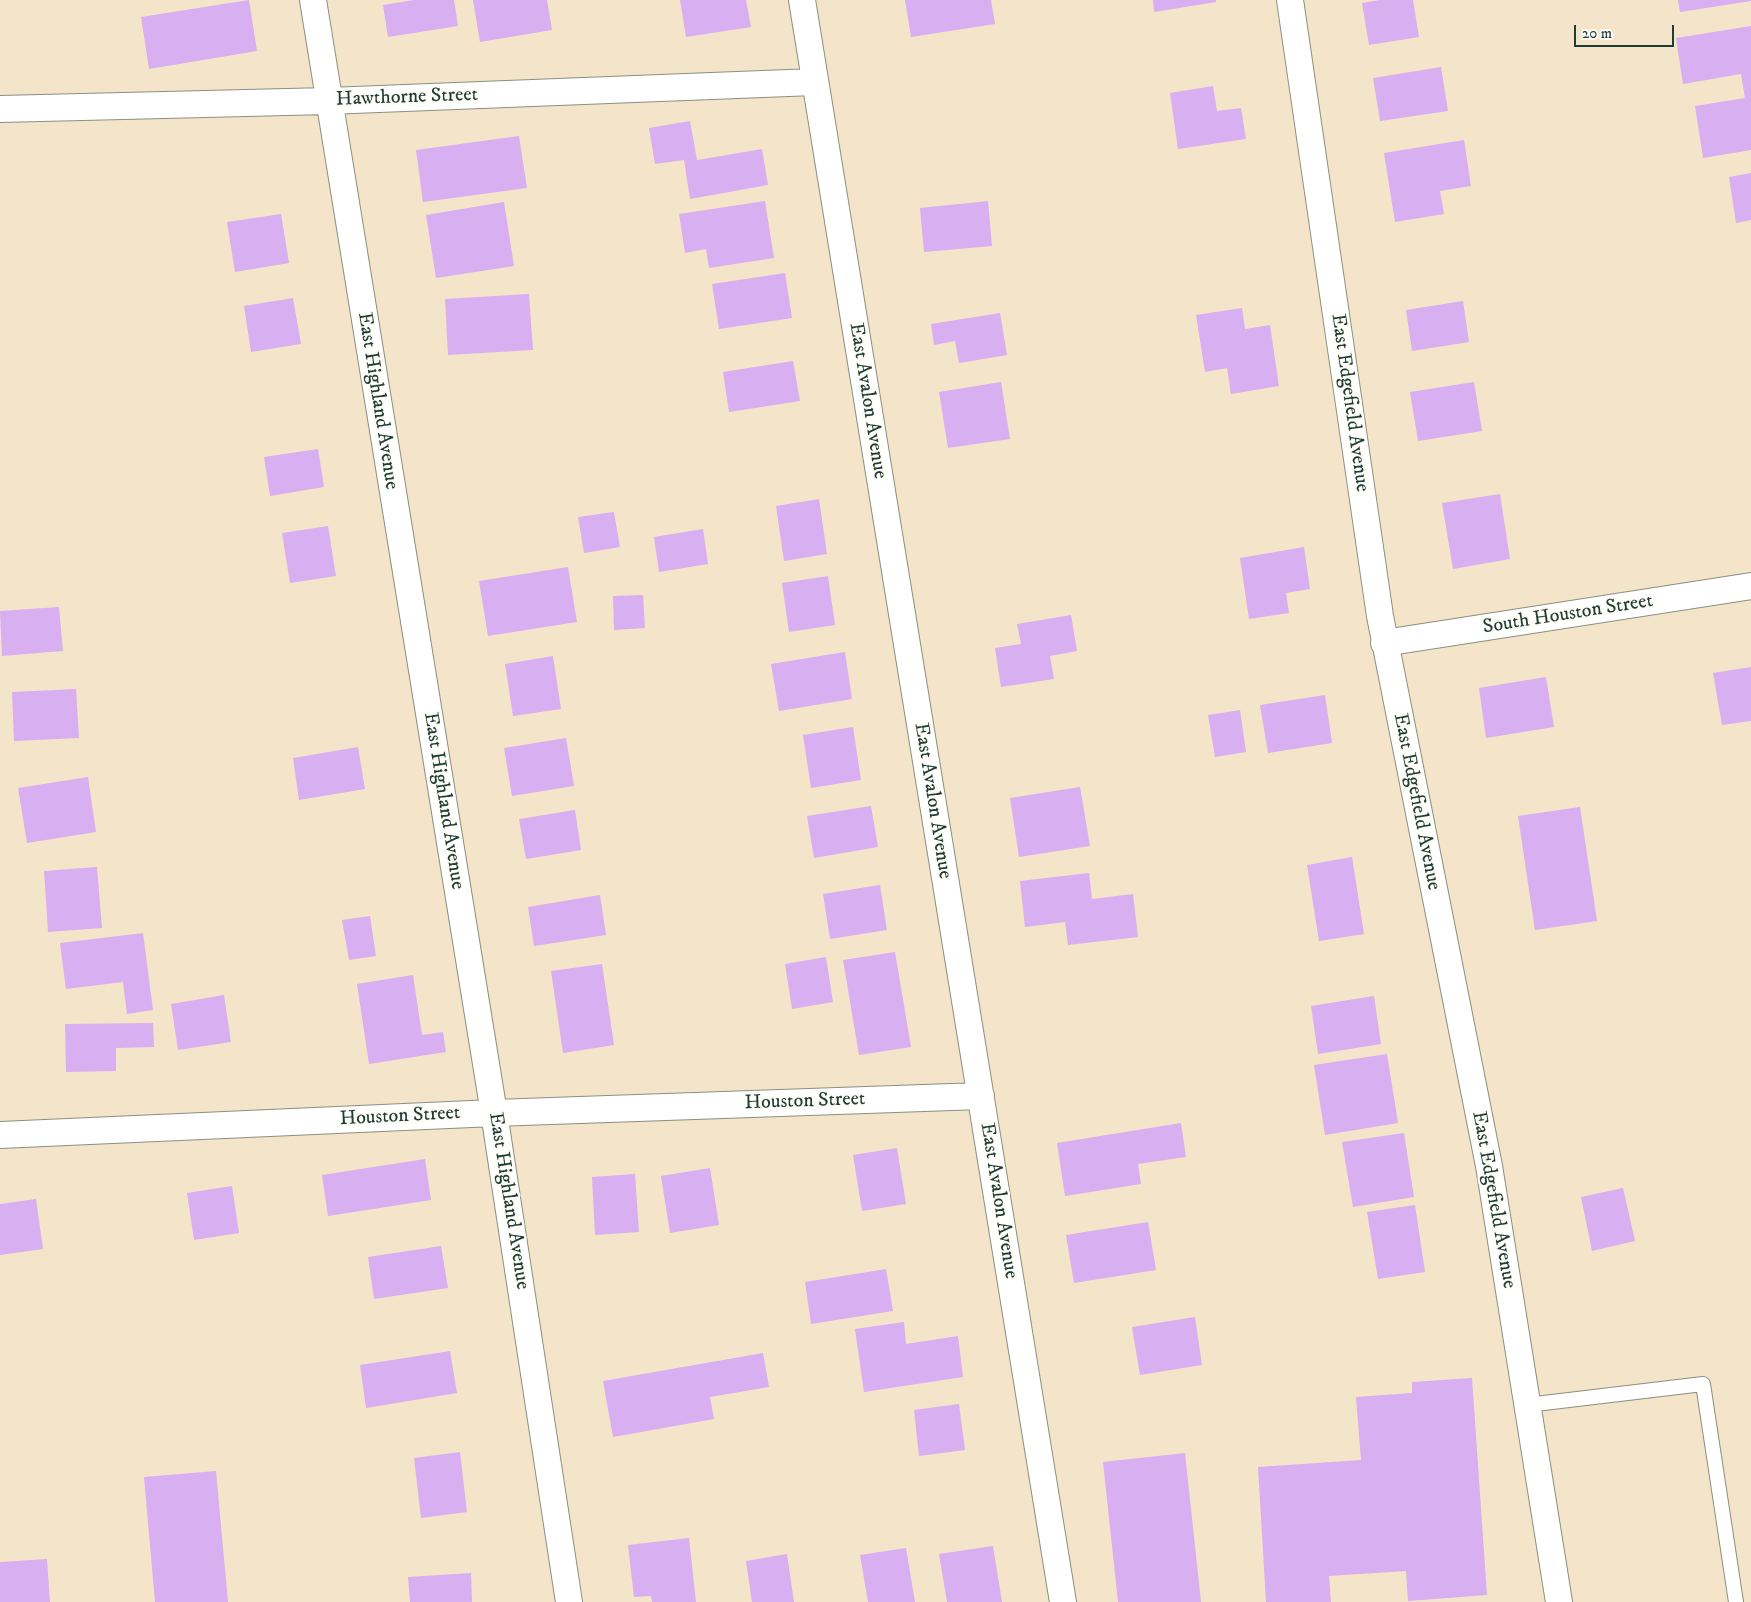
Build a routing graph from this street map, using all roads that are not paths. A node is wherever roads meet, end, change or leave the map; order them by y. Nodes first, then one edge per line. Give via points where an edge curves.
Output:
1 (313, 0) edge
2 (802, 0) edge
3 (1290, 0) edge
4 (814, 82) junction
5 (328, 102) junction
6 (0, 110) edge
7 (1751, 586) edge
8 (1384, 643) junction
9 (981, 1096) junction
10 (494, 1113) junction
11 (0, 1135) edge
12 (1527, 1406) junction
13 (569, 1602) edge
14 (1062, 1602) edge
15 (1559, 1602) edge
16 (1736, 1602) edge

1 - 5 street, East Highland Avenue
2 - 4 street, East Avalon Avenue
3 - 8 street, East Edgefield Avenue
4 - 5 street, Hawthorne Street
4 - 9 street, East Avalon Avenue
5 - 6 street, Hawthorne Street
5 - 10 street, East Highland Avenue
7 - 8 street, South Houston Street
8 - 12 street, East Edgefield Avenue via 1489,1166
9 - 10 street, Houston Street
9 - 14 street, East Avalon Avenue
10 - 11 street, Houston Street
10 - 13 street, East Highland Avenue
12 - 15 street, East Edgefield Avenue
12 - 16 lane via 1703,1384

